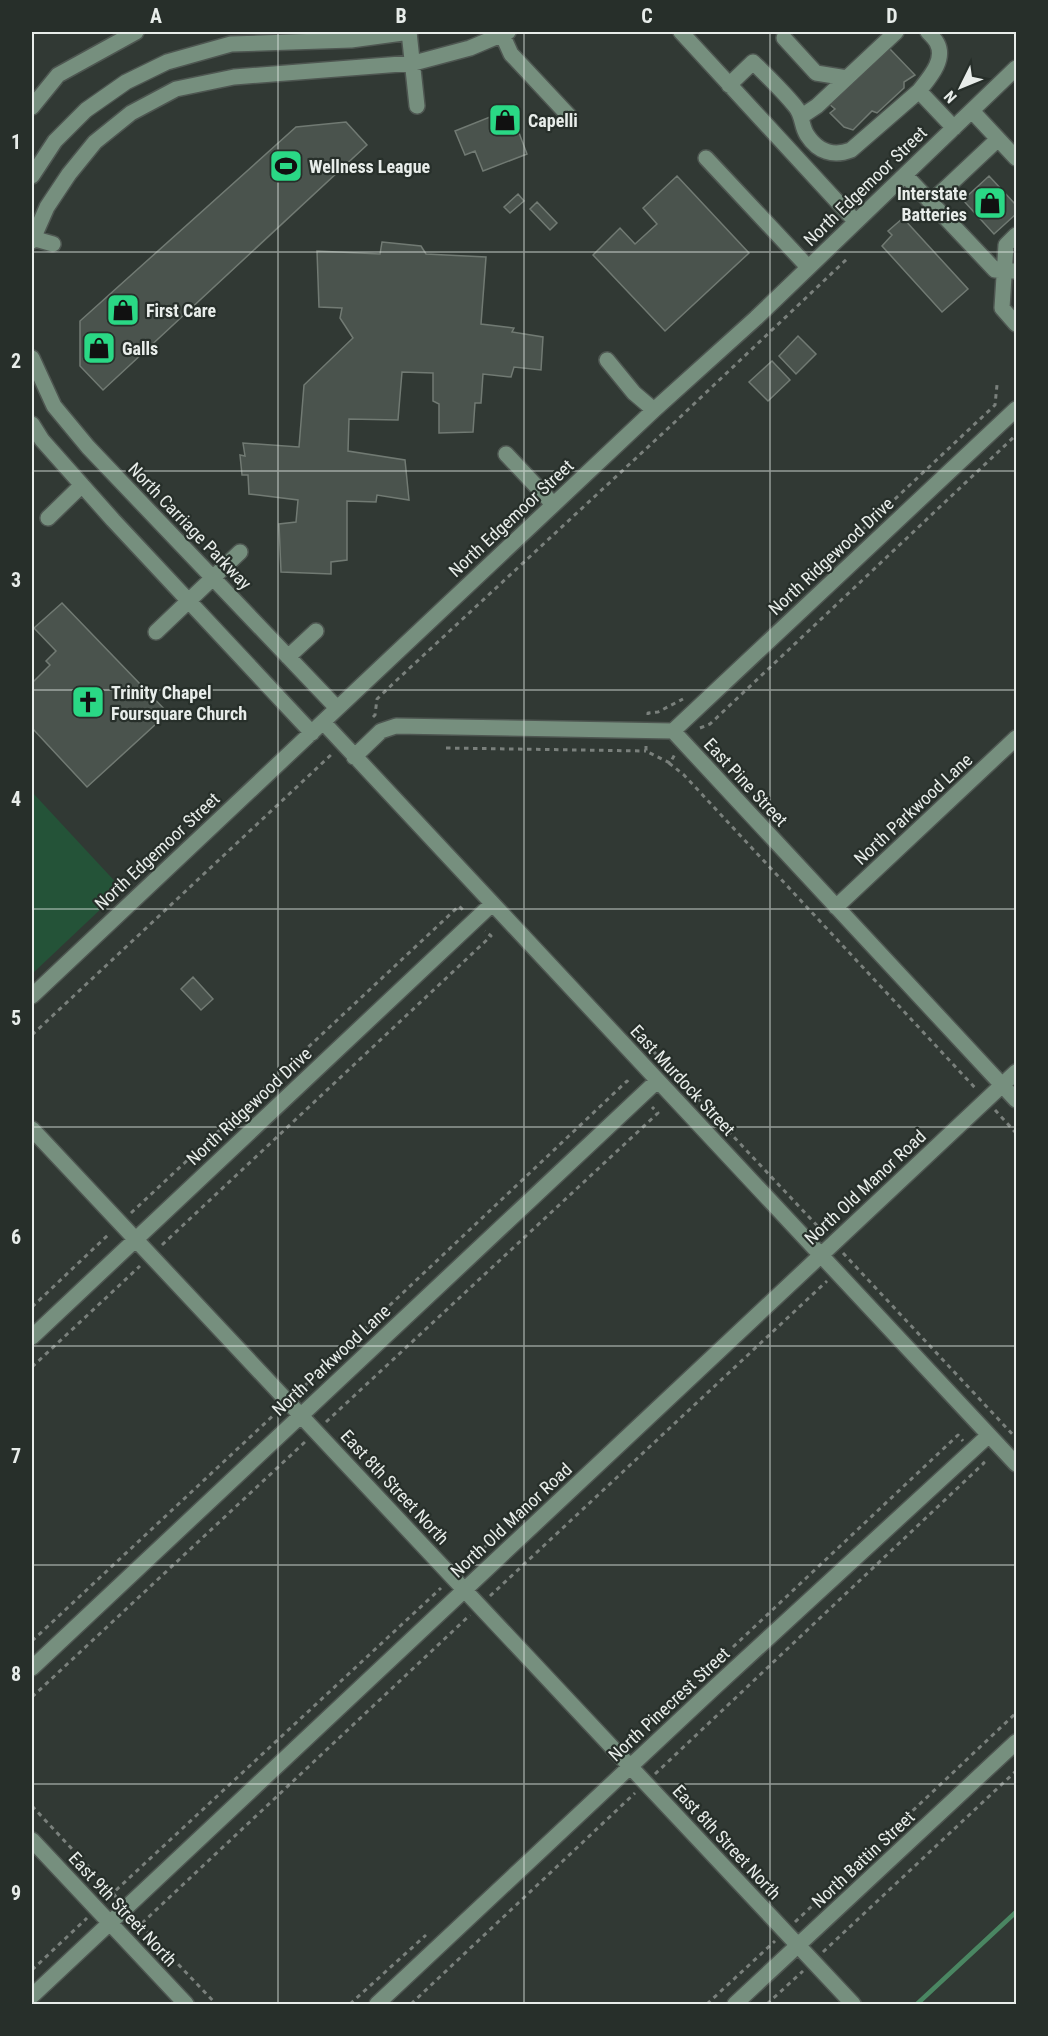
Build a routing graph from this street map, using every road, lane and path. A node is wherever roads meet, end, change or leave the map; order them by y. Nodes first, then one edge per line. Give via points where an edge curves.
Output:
1 (136, 32) edge
2 (410, 32) edge
3 (681, 32) edge
4 (896, 32) edge
5 (928, 32) edge
6 (505, 33) edge
7 (230, 38) edge
8 (784, 38) dead end
9 (414, 63) junction
10 (1017, 68) edge
11 (847, 78) junction
12 (729, 85) junction
13 (919, 91) junction
14 (417, 106) dead end
15 (32, 108) edge
16 (972, 111) junction
17 (802, 116) junction
18 (570, 117) dead end
19 (954, 128) junction
20 (998, 139) junction
21 (706, 158) dead end
22 (1017, 158) edge
23 (905, 175) junction
24 (32, 176) edge
25 (931, 202) junction
26 (856, 222) junction
27 (1017, 235) edge
28 (32, 239) edge
29 (53, 244) dead end
30 (849, 257) dead end
31 (808, 267) junction
32 (1010, 271) edge
33 (1017, 324) edge
34 (32, 358) edge
35 (607, 360) dead end
36 (1017, 409) edge
37 (654, 410) junction
38 (32, 424) edge
39 (506, 454) dead end
40 (82, 485) junction
41 (554, 504) junction
42 (48, 518) dead end
43 (240, 552) dead end
44 (213, 578) junction
45 (189, 601) junction
46 (316, 630) dead end
47 (156, 632) dead end
48 (288, 657) junction
49 (337, 708) junction
50 (370, 719) dead end
51 (317, 727) junction
52 (673, 731) junction
53 (1017, 738) edge
54 (343, 744) junction
55 (446, 748) dead end
56 (646, 751) dead end
57 (354, 757) junction
58 (666, 760) dead end
59 (492, 904) junction
60 (836, 907) junction
61 (474, 921) junction
62 (32, 996) edge
63 (32, 1035) edge
64 (652, 1049) dead end
65 (1017, 1072) edge
66 (657, 1081) junction
67 (1002, 1085) junction
68 (641, 1096) junction
69 (986, 1100) junction
70 (1017, 1100) edge
71 (32, 1129) edge
72 (1017, 1133) edge
73 (120, 1223) junction
74 (135, 1239) junction
75 (834, 1243) junction
76 (821, 1255) junction
77 (151, 1256) junction
78 (32, 1307) edge
79 (32, 1337) edge
80 (32, 1367) edge
81 (288, 1402) junction
82 (300, 1415) junction
83 (316, 1432) junction
84 (989, 1435) junction
85 (1017, 1438) edge
86 (984, 1463) dead end
87 (1017, 1464) edge
88 (465, 1590) junction
89 (32, 1641) edge
90 (32, 1668) edge
91 (32, 1697) edge
92 (1017, 1713) edge
93 (1017, 1742) edge
94 (630, 1767) junction
95 (1017, 1772) edge
96 (645, 1784) junction
97 (32, 1840) edge
98 (110, 1923) junction
99 (140, 1925) dead end
100 (784, 1932) junction
101 (798, 1946) junction
102 (813, 1962) junction
103 (32, 1996) edge
104 (186, 2004) edge
105 (216, 2004) edge
106 (377, 2004) edge
107 (411, 2004) edge
108 (707, 2004) edge
109 (735, 2004) edge
110 (767, 2004) edge
111 (853, 2004) edge

1 - 15 street via 58,75
2 - 7 street via 351,40
2 - 9 street
3 - 12 street
4 - 11 street
5 - 13 street via 938,44 939,57 934,72
6 - 9 street via 470,48
6 - 18 street via 511,54
7 - 24 street via 126,82 86,110 56,141
8 - 11 street via 816,72
9 - 14 street
9 - 28 street via 234,77 176,89 131,113 95,142 47,207
10 - 16 street, North Edgemoor Street
11 - 17 street
12 - 17 street via 753,62
12 - 26 street
13 - 17 street via 851,150 840,154 828,154 819,147 806,134
13 - 19 street
16 - 19 street, North Edgemoor Street
16 - 20 street
19 - 23 street, North Edgemoor Street
20 - 22 street
20 - 25 street
21 - 31 street
23 - 25 street
23 - 26 street, North Edgemoor Street
25 - 32 street via 995,270
26 - 31 street, North Edgemoor Street
27 - 32 street via 1006,245
28 - 29 street
30 - 50 path via 377,699 375,715
31 - 37 street, North Edgemoor Street
32 - 33 street via 1002,308
34 - 44 street, North Carriage Parkway via 54,406
35 - 37 street
36 - 52 street, North Ridgewood Drive
37 - 41 street, North Edgemoor Street
38 - 40 street
39 - 41 street
40 - 42 street
40 - 45 street
41 - 49 street, North Edgemoor Street
43 - 44 street
44 - 45 street
44 - 48 street, North Carriage Parkway
45 - 47 street
45 - 51 street
46 - 48 street
48 - 49 street, North Carriage Parkway
49 - 51 street, North Edgemoor Street
51 - 54 street, East Murdock Street
51 - 62 street, North Edgemoor Street
52 - 57 street via 396,726 381,731
52 - 60 street, East Pine Street
53 - 60 street, North Parkwood Lane
54 - 57 street, East Murdock Street
54 - 63 path
55 - 56 path
57 - 59 street, East Murdock Street
58 - 69 path
59 - 61 street, North Ridgewood Drive
59 - 66 street, East Murdock Street
60 - 67 street, East Pine Street
61 - 73 path via 459,906
61 - 74 street, North Ridgewood Drive
61 - 77 path via 491,936
64 - 75 path
65 - 67 street, North Old Manor Road
66 - 68 street, North Parkwood Lane
66 - 76 street, East Murdock Street
67 - 69 street, North Old Manor Road
67 - 70 street, East Pine Street
68 - 81 path via 627,1081
68 - 82 street, North Parkwood Lane
68 - 83 path via 658,1113
69 - 72 path
69 - 75 street, North Old Manor Road
71 - 73 street, East 8th Street North
73 - 74 street, East 8th Street North
73 - 78 path
74 - 77 street, East 8th Street North
74 - 79 street, North Ridgewood Drive
75 - 76 street, North Old Manor Road
75 - 85 path
76 - 84 street, East Murdock Street
76 - 88 street, North Old Manor Road
77 - 80 path
77 - 81 street, East 8th Street North
81 - 82 street, East 8th Street North
81 - 89 path
82 - 83 street, East 8th Street North
82 - 90 street, North Parkwood Lane
83 - 88 street, East 8th Street North
83 - 91 path
84 - 87 street, East Murdock Street
84 - 94 street, North Pinecrest Street
86 - 96 path
88 - 94 street, East 8th Street North
88 - 98 street, North Old Manor Road
92 - 100 path
93 - 101 street, North Battin Street
94 - 96 street, East 8th Street North
94 - 106 street, North Pinecrest Street
95 - 102 path
96 - 100 street, East 8th Street North
96 - 107 path
97 - 98 street, East 9th Street North
98 - 103 street, North Old Manor Road
98 - 104 street, East 9th Street North
99 - 105 path
100 - 101 street, East 8th Street North
100 - 108 path
101 - 102 street, East 8th Street North
101 - 109 street, North Battin Street
102 - 110 path
102 - 111 street, East 8th Street North

